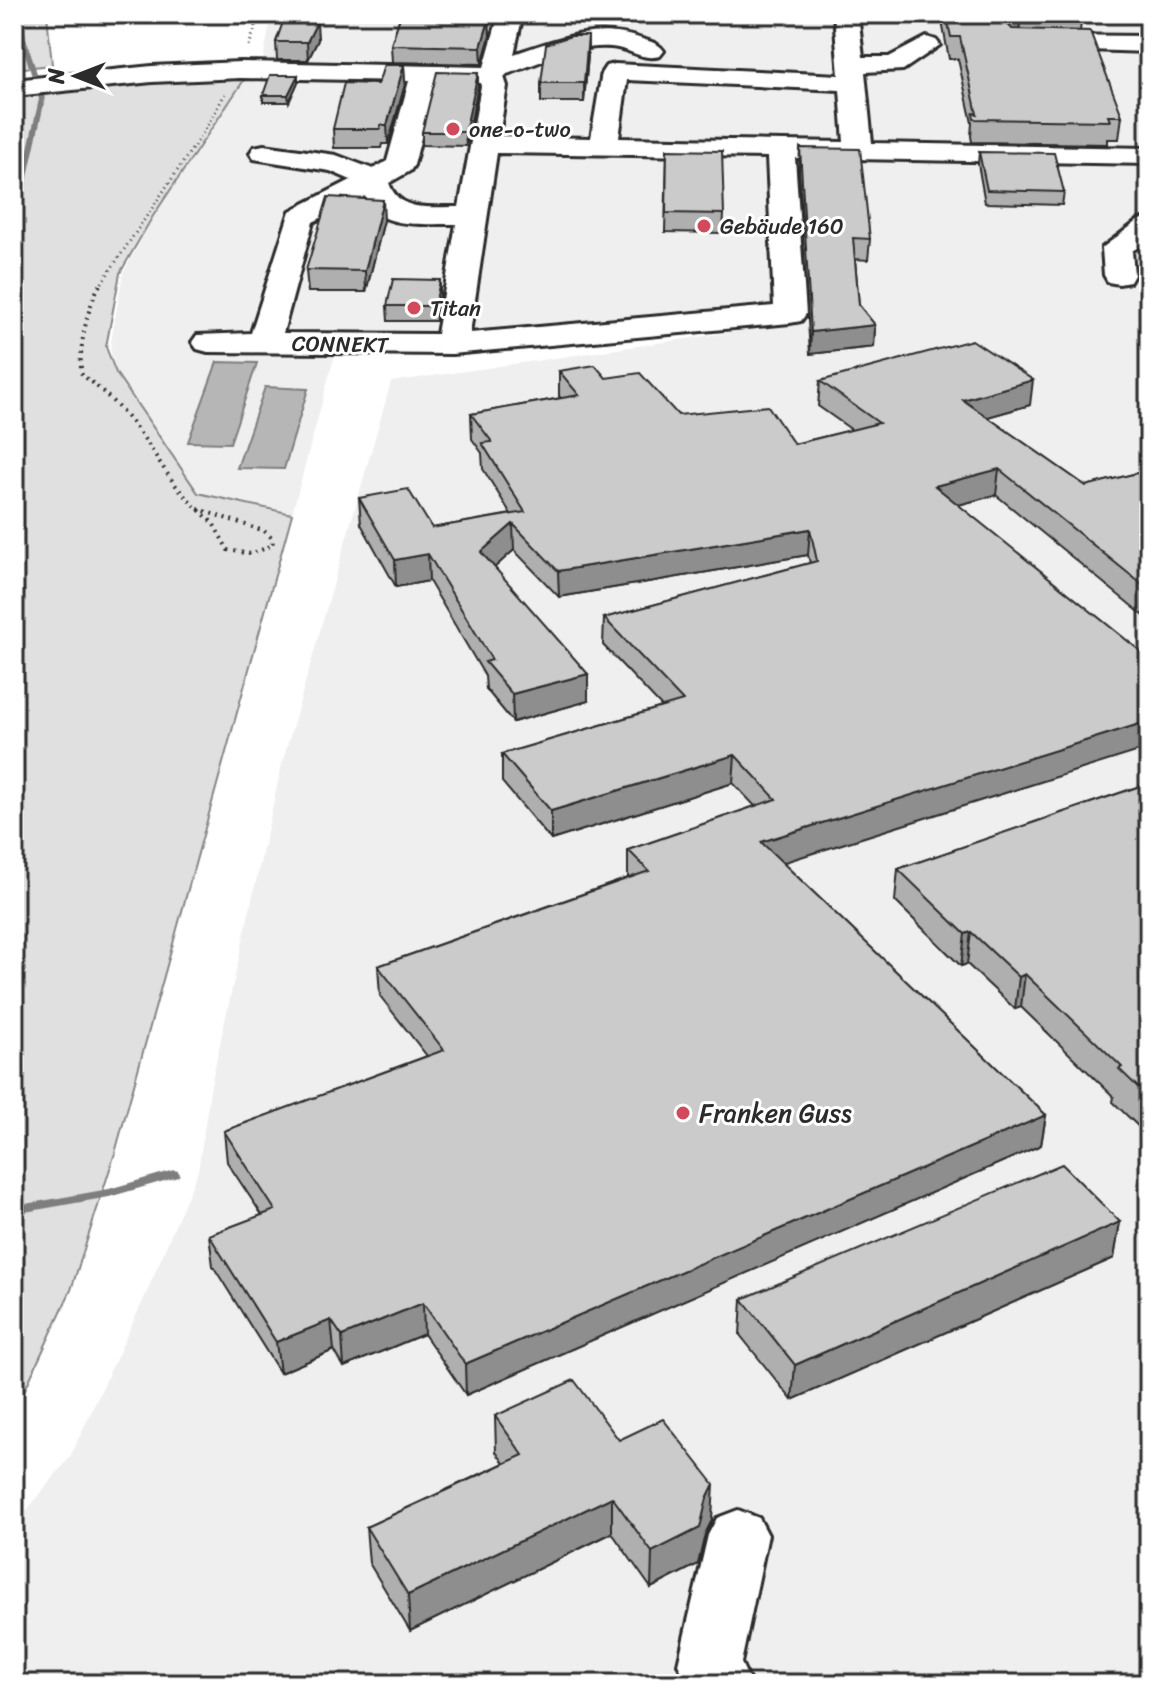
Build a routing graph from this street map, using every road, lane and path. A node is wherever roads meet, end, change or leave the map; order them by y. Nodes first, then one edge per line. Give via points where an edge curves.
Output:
1 (511, 14) edge
2 (846, 16) edge
3 (942, 17) dead end
4 (1019, 43) edge
5 (1149, 44) edge
6 (651, 51) dead end
7 (849, 64) junction
8 (240, 70) junction
9 (494, 72) junction
10 (424, 75) junction
11 (15, 88) edge
12 (484, 144) junction
13 (604, 146) junction
14 (780, 148) junction
15 (859, 150) junction
16 (264, 153) dead end
17 (1149, 156) edge
18 (374, 180) junction
19 (472, 216) junction
20 (1149, 226) edge
21 (1119, 275) dead end
22 (208, 342) dead end
23 (264, 343) junction
24 (452, 344) junction
25 (198, 509) junction
26 (738, 1535) dead end
27 (719, 1684) edge

1 - 9 street
2 - 3 path
2 - 7 street
4 - 5 street
6 - 9 street via 617,39 585,39
7 - 13 street via 615,72
7 - 15 street
8 - 10 street
8 - 11 street
8 - 25 path via 96,291 80,366 82,375 137,429 180,494
9 - 10 street
9 - 12 street
10 - 18 street, CONNEKT via 400,165
12 - 13 street
12 - 19 street
13 - 14 street
14 - 15 street
14 - 24 street, CONNEKT via 790,314
15 - 17 street
16 - 18 street via 336,163
18 - 19 street via 381,202 397,213
18 - 23 street, CONNEKT via 300,217
19 - 24 street
20 - 21 street via 1117,248
22 - 23 street
23 - 24 street, CONNEKT
25 - 25 path via 264,531 273,545 253,554 228,550
26 - 27 street via 709,1664

